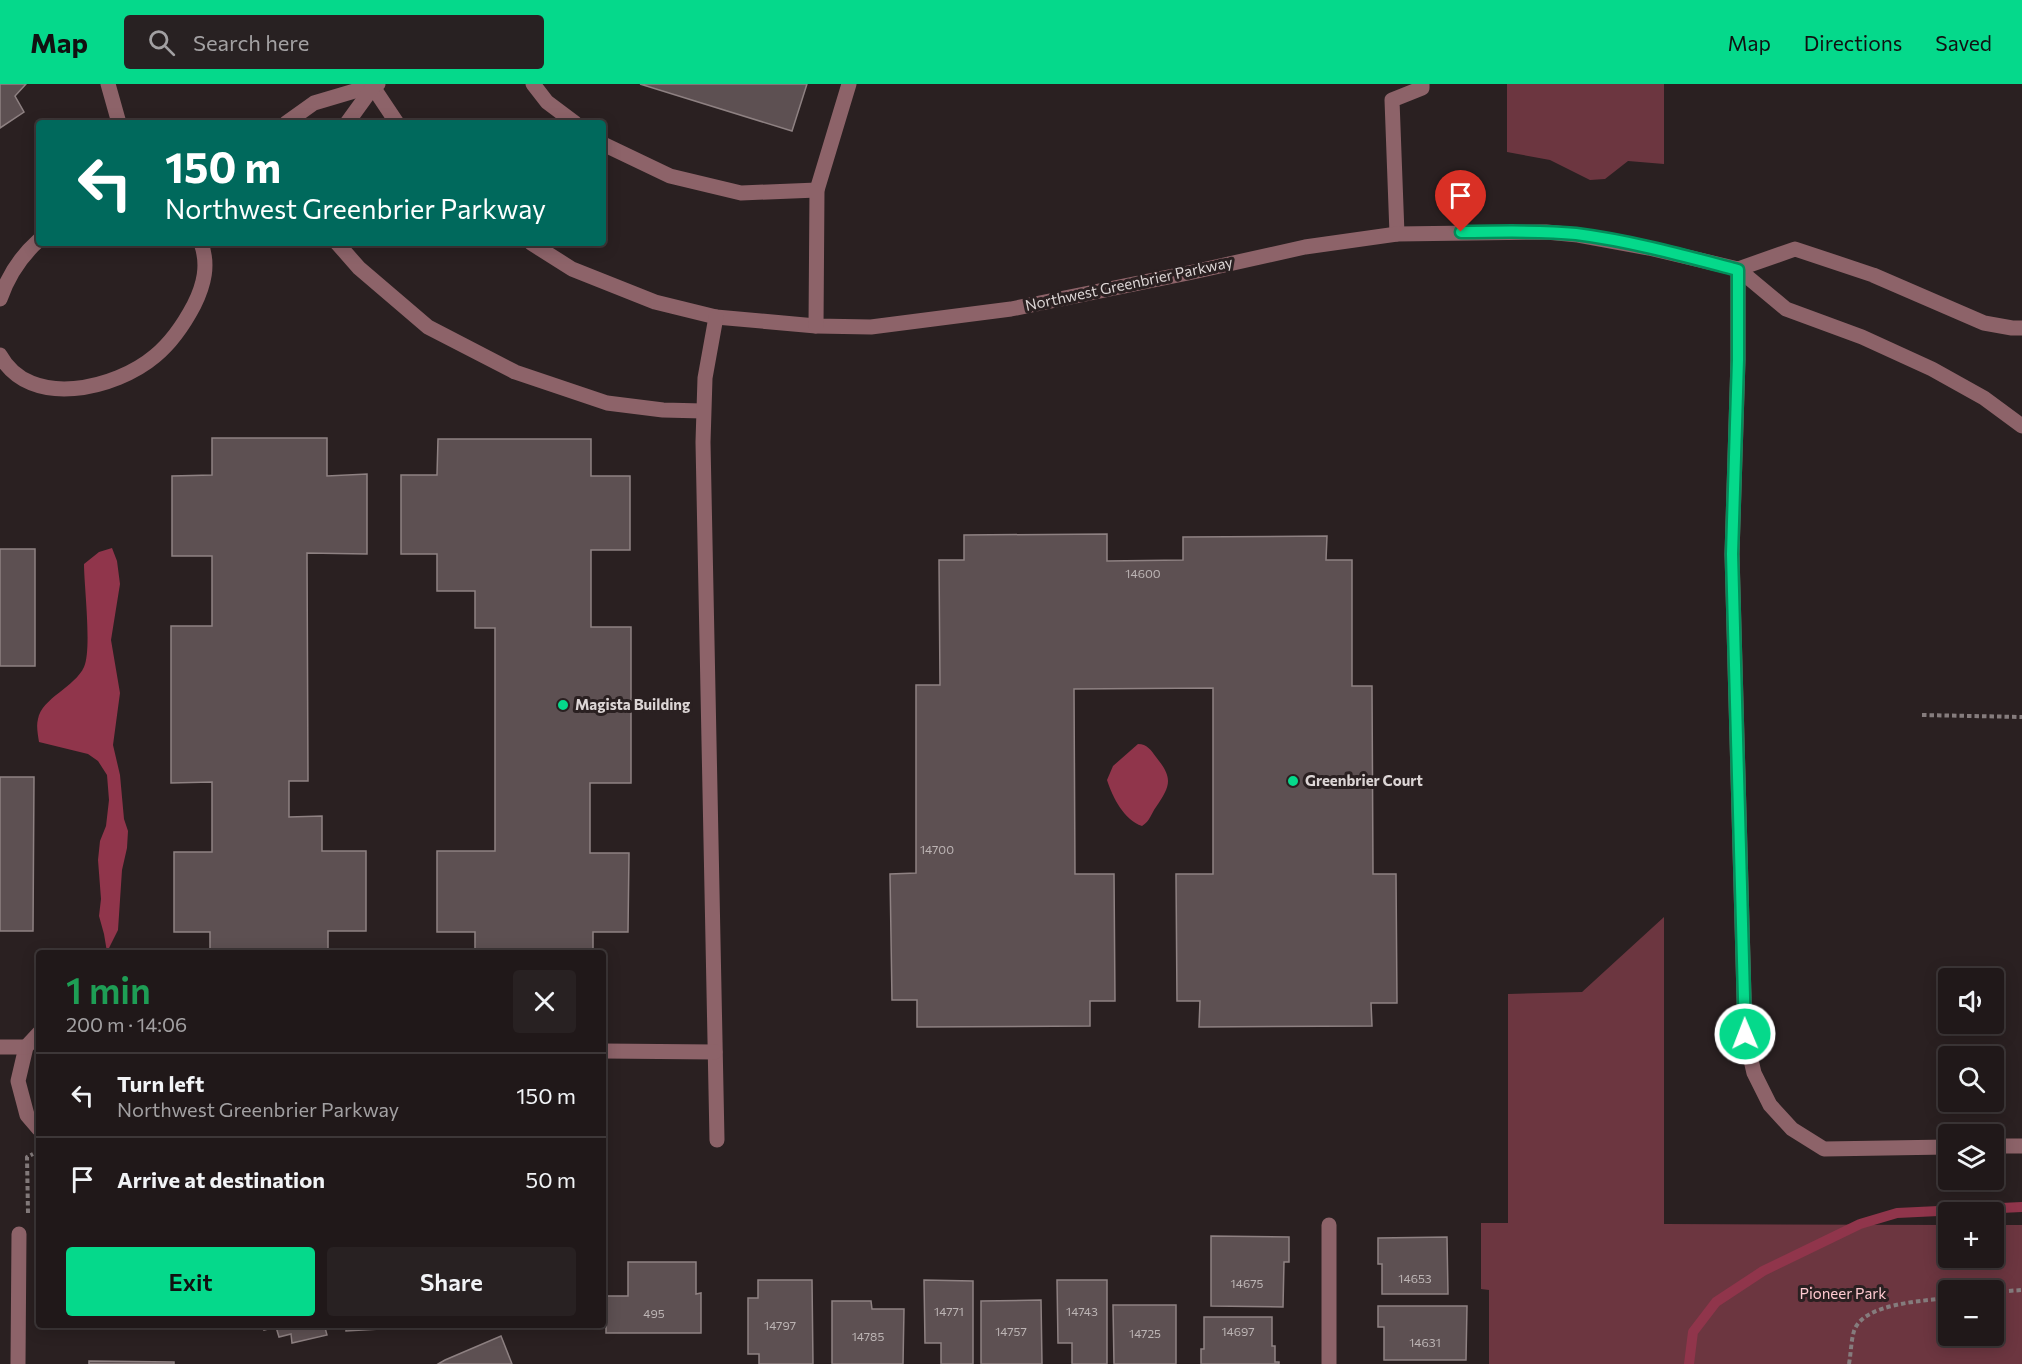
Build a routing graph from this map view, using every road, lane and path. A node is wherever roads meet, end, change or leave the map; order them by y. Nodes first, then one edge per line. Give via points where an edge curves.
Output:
1 (108, 84) edge
2 (533, 84) edge
3 (849, 84) edge
4 (1422, 84) edge
5 (374, 85) edge
6 (118, 120) edge
7 (290, 120) edge
8 (349, 120) edge
9 (395, 120) edge
10 (571, 120) edge
11 (606, 145) edge
12 (817, 190) junction
13 (1397, 234) junction
14 (36, 243) edge
15 (202, 246) edge
16 (340, 246) edge
17 (536, 246) edge
18 (1738, 270) junction
19 (0, 299) edge
20 (716, 317) junction
21 (816, 326) junction
22 (2022, 328) edge
23 (0, 356) edge
24 (703, 411) junction
25 (2022, 426) edge
26 (1922, 716) dead end
27 (2022, 717) edge
28 (36, 1036) edge
29 (0, 1047) edge
30 (26, 1047) junction
31 (606, 1051) edge
32 (715, 1052) junction
33 (36, 1126) edge
34 (717, 1140) dead end
35 (2004, 1146) edge
36 (2022, 1146) edge
37 (1938, 1147) edge
38 (36, 1151) edge
39 (1329, 1225) dead end
40 (19, 1234) joint
41 (2022, 1290) edge
42 (2004, 1291) edge
43 (1938, 1299) edge
44 (18, 1364) edge
45 (1329, 1364) edge
46 (1849, 1364) edge

1 - 6 street
2 - 10 street via 547,102
3 - 12 street
4 - 13 street via 1422,88 1392,100
5 - 7 street via 314,103
5 - 8 street
5 - 9 street
11 - 12 street via 670,176 741,193
12 - 21 street
13 - 18 street, Northwest Greenbrier Parkway via 1578,235
13 - 21 street, Northwest Greenbrier Parkway via 1305,247 1011,309 871,327
14 - 19 street via 19,261
15 - 23 street via 204,279 188,317 155,356 126,375 77,388 45,388 20,378
16 - 24 street via 359,268 428,327 515,372 607,403
17 - 20 street, Northwest Greenbrier Parkway via 572,270 655,302
18 - 22 street via 1796,249 1873,275 1984,323
18 - 25 street, Northwest Greenbrier Parkway via 1786,309 1932,369 1984,398
18 - 37 street via 1732,554 1745,1034 1754,1073 1770,1106 1792,1129 1824,1149
20 - 21 street, Northwest Greenbrier Parkway
20 - 24 street
24 - 32 street
26 - 27 path
28 - 30 street
29 - 30 street
30 - 33 street via 18,1081 27,1115
31 - 32 street
32 - 34 street
35 - 36 street
38 - 40 path via 27,1157 28,1234
39 - 45 street
40 - 44 street
41 - 42 path
43 - 46 path via 1876,1311 1861,1320 1854,1330

